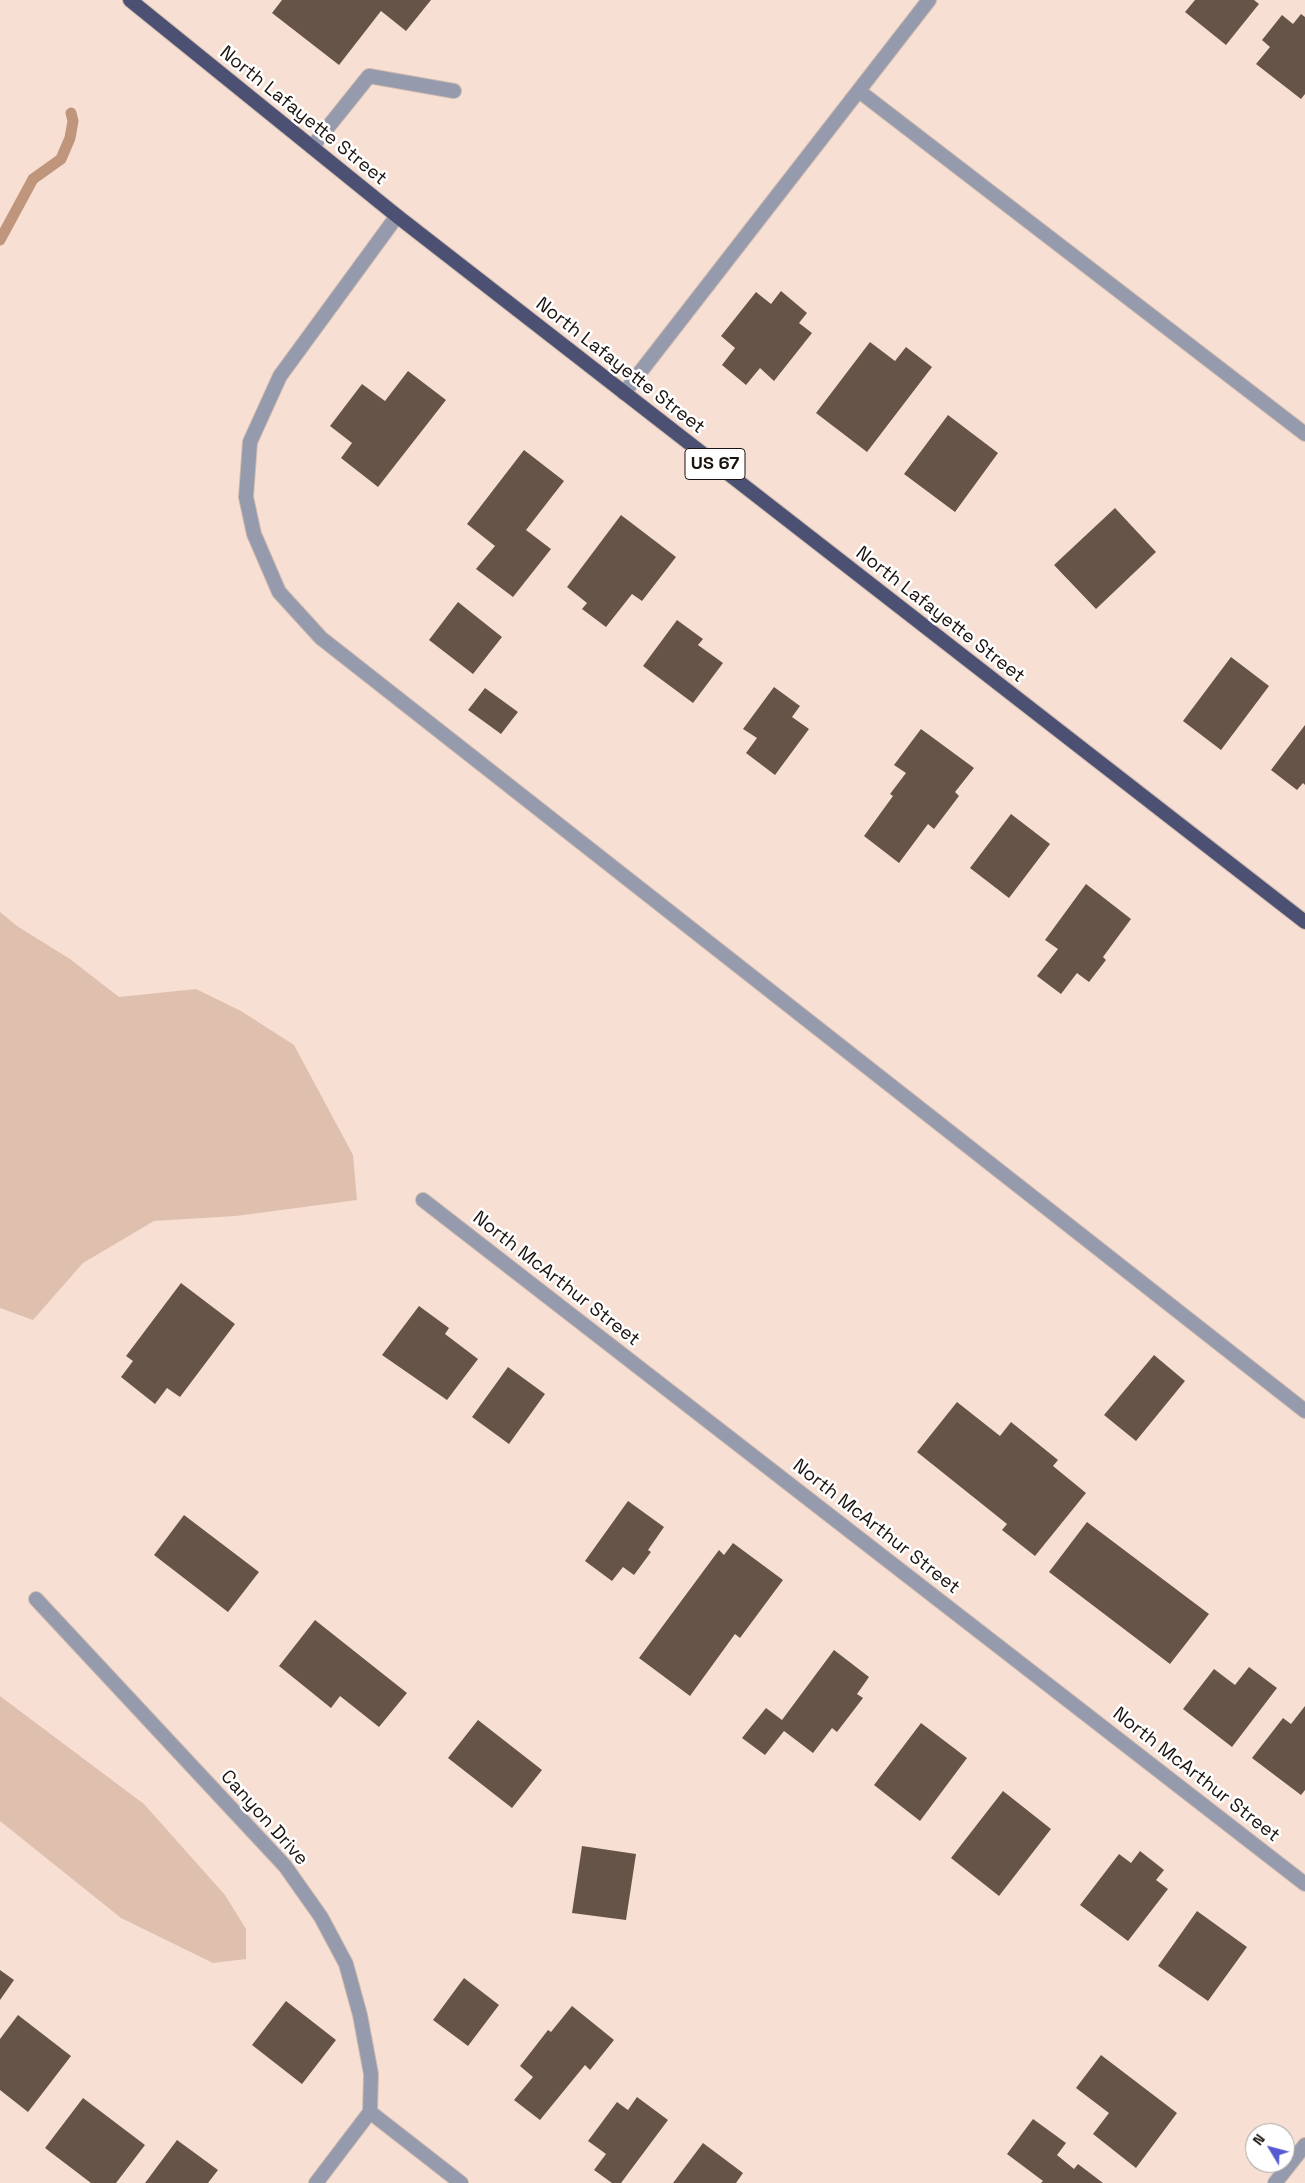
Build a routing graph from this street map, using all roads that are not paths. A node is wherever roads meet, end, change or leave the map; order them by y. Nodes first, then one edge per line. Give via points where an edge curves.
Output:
1 (130, 0) edge
2 (929, 0) edge
3 (454, 91) dead end
4 (859, 91) junction
5 (312, 147) junction
6 (398, 216) junction
7 (624, 393) junction
8 (1305, 434) edge
9 (1305, 922) edge
10 (423, 1200) dead end
11 (1305, 1411) edge
12 (36, 1599) dead end
13 (1305, 1884) edge
14 (370, 2112) junction
15 (1305, 2145) edge
16 (316, 2183) edge
17 (461, 2183) edge
18 (1276, 2183) edge

1 - 5 highway, North Lafayette Street / US 67
2 - 4 street
3 - 5 street via 369,76
4 - 7 street
4 - 8 street
5 - 6 highway, North Lafayette Street / US 67
6 - 7 highway, North Lafayette Street / US 67
6 - 11 street via 280,376 250,442 246,498 254,534 279,592 321,638
7 - 9 highway, North Lafayette Street / US 67
10 - 13 street, North McArthur Street
12 - 14 street, Canyon Drive via 285,1866 321,1917 346,1964 360,2015 371,2074
14 - 16 street
14 - 17 street
15 - 18 street

